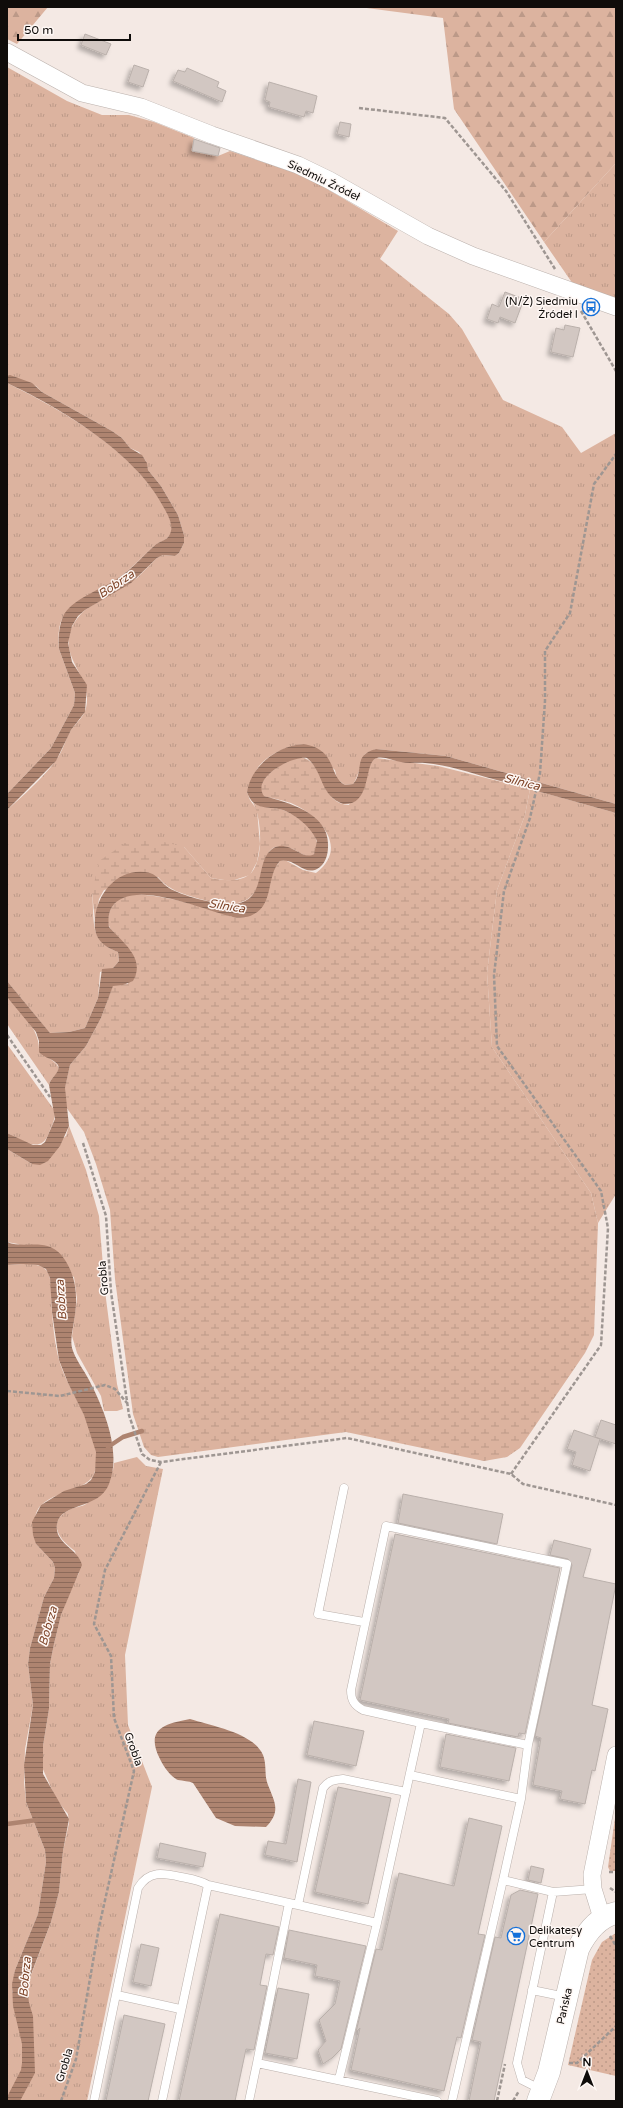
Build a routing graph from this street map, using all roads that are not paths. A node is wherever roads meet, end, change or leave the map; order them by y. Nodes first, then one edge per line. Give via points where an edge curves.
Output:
1 (7, 52) edge
2 (616, 307) edge
3 (344, 1488) dead end
4 (364, 1622) junction
5 (421, 1723) junction
6 (528, 1745) junction
7 (615, 1765) edge
8 (410, 1775) junction
9 (406, 1792) junction
10 (521, 1799) junction
11 (503, 1880) junction
12 (208, 1885) junction
13 (593, 1889) junction
14 (553, 1892) junction
15 (289, 1903) junction
16 (298, 1905) junction
17 (609, 1921) edge
18 (377, 1923) junction
19 (532, 1990) junction
20 (117, 1995) junction
21 (566, 1998) junction
22 (180, 2009) junction
23 (257, 2063) junction
24 (339, 2079) junction
25 (541, 2096) edge
26 (94, 2101) edge
27 (162, 2101) edge
28 (249, 2101) edge
29 (437, 2101) edge
30 (452, 2101) edge

1 - 2 street, Siedmiu Źródeł via 82,93 141,107 298,165 428,236 473,256
3 - 4 lane via 318,1614
4 - 5 lane via 351,1699 363,1710
4 - 6 lane via 386,1526 567,1564
5 - 6 lane
5 - 8 lane
6 - 10 lane
7 - 13 street via 594,1867
8 - 9 lane
8 - 10 lane
9 - 16 lane via 343,1779 327,1783 323,1788
9 - 18 lane
10 - 11 lane
11 - 14 lane
11 - 30 lane
12 - 15 lane
12 - 20 lane via 164,1873 153,1874 142,1882 138,1888
12 - 22 lane
13 - 14 lane
13 - 17 street
14 - 19 lane
15 - 16 lane
15 - 23 lane
16 - 18 lane
17 - 21 main road, Pańska via 588,1932 578,1949
18 - 24 lane
19 - 21 lane
19 - 25 lane via 517,2063 522,2080
20 - 22 lane
20 - 26 lane
21 - 25 main road, Pańska
22 - 27 lane
23 - 24 lane
23 - 28 lane
24 - 29 lane

